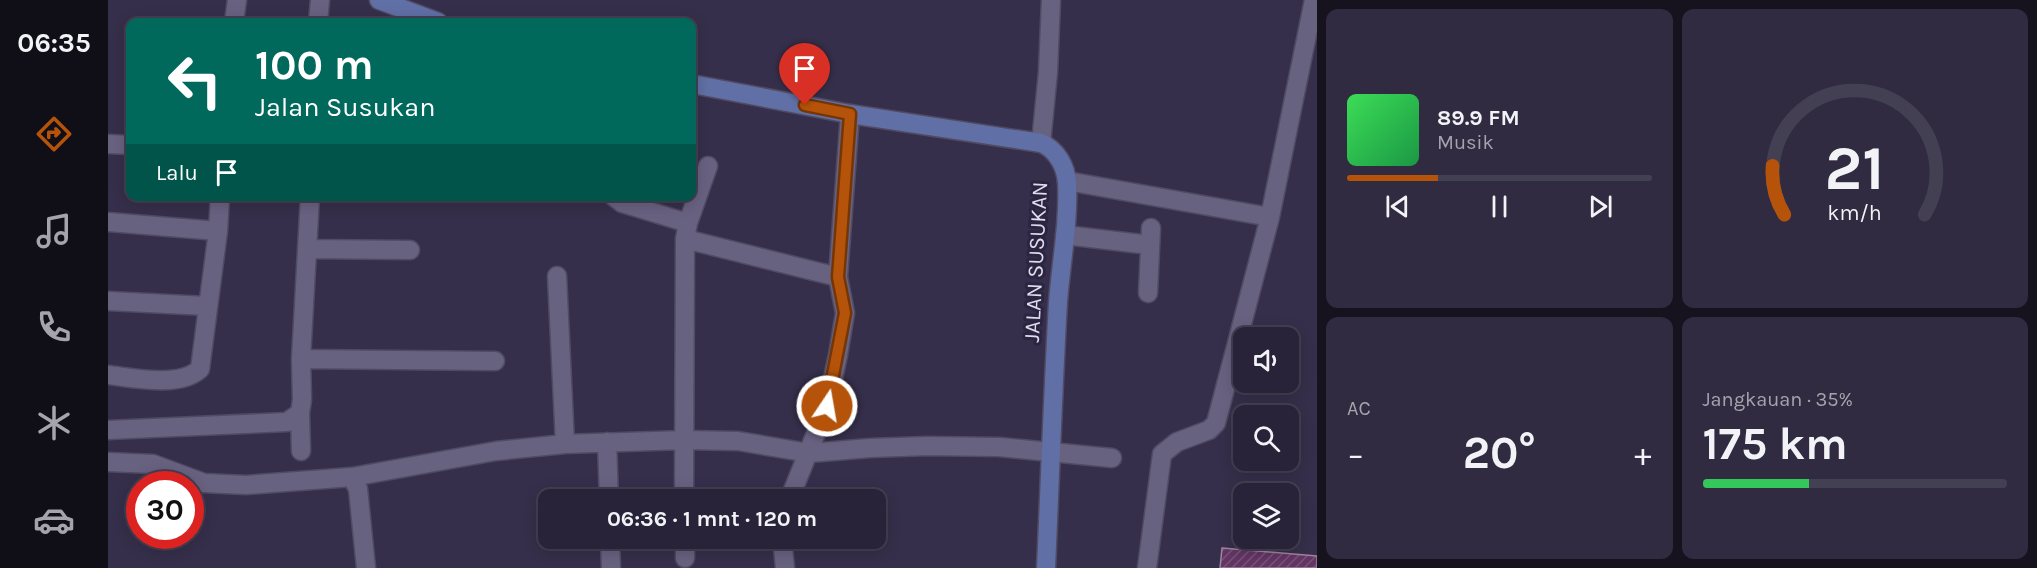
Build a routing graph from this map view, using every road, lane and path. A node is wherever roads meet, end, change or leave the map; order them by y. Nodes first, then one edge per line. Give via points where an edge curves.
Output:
1 (237, 0) edge
2 (320, 0) edge
3 (379, 0) edge
4 (1051, 0) edge
5 (1314, 0) edge
6 (235, 18) edge
7 (318, 18) edge
8 (427, 18) edge
9 (696, 85) edge
10 (850, 114) junction
11 (1041, 143) junction
12 (108, 144) edge
13 (126, 145) edge
14 (708, 166) dead end
15 (1067, 181) junction
16 (220, 201) edge
17 (310, 201) edge
18 (619, 201) edge
19 (1270, 217) junction
20 (108, 222) edge
21 (218, 231) junction
22 (686, 231) junction
23 (1065, 235) junction
24 (307, 249) junction
25 (410, 250) dead end
26 (557, 276) dead end
27 (838, 277) junction
28 (1148, 293) dead end
29 (108, 301) edge
30 (207, 306) junction
31 (301, 359) junction
32 (495, 361) dead end
33 (108, 375) edge
34 (300, 413) junction
35 (108, 430) edge
36 (684, 440) junction
37 (608, 442) junction
38 (566, 444) junction
39 (301, 451) dead end
40 (809, 453) junction
41 (1051, 453) junction
42 (1112, 458) dead end
43 (108, 462) edge
44 (352, 477) junction
45 (609, 489) edge
46 (684, 489) edge
47 (794, 489) edge
48 (610, 549) edge
49 (685, 549) edge
50 (783, 549) edge
51 (685, 558) dead end
52 (366, 568) edge
53 (610, 568) edge
54 (785, 568) edge
55 (1046, 568) edge
56 (1148, 568) edge

1 - 6 street
2 - 7 street
3 - 8 street
4 - 11 street
5 - 19 street
9 - 10 street
10 - 11 street
10 - 27 street
11 - 15 street, JALAN SUSUKAN via 1057,154
12 - 13 street
14 - 22 street
15 - 19 street
15 - 23 street, JALAN SUSUKAN
16 - 21 street
17 - 24 street
18 - 22 street
19 - 56 street via 1216,423 1162,454
20 - 21 street
21 - 30 street
22 - 27 street
22 - 36 street
23 - 28 street via 1151,236
23 - 41 street, JALAN SUSUKAN
24 - 25 street
24 - 31 street
26 - 38 street
27 - 40 street via 845,313 827,406
29 - 30 street
30 - 33 street via 200,369 195,374 164,381
31 - 32 street
31 - 34 street
34 - 35 street via 287,422
34 - 39 street
36 - 37 street
36 - 40 street via 738,441
36 - 46 street
37 - 38 street
37 - 45 street
38 - 44 street via 496,451
40 - 41 street via 928,446 999,447
40 - 47 street
41 - 42 street
41 - 55 street, JALAN SUSUKAN
43 - 44 street via 153,464 204,483 246,485
44 - 52 street via 358,489
48 - 53 street
49 - 51 street
50 - 54 street

